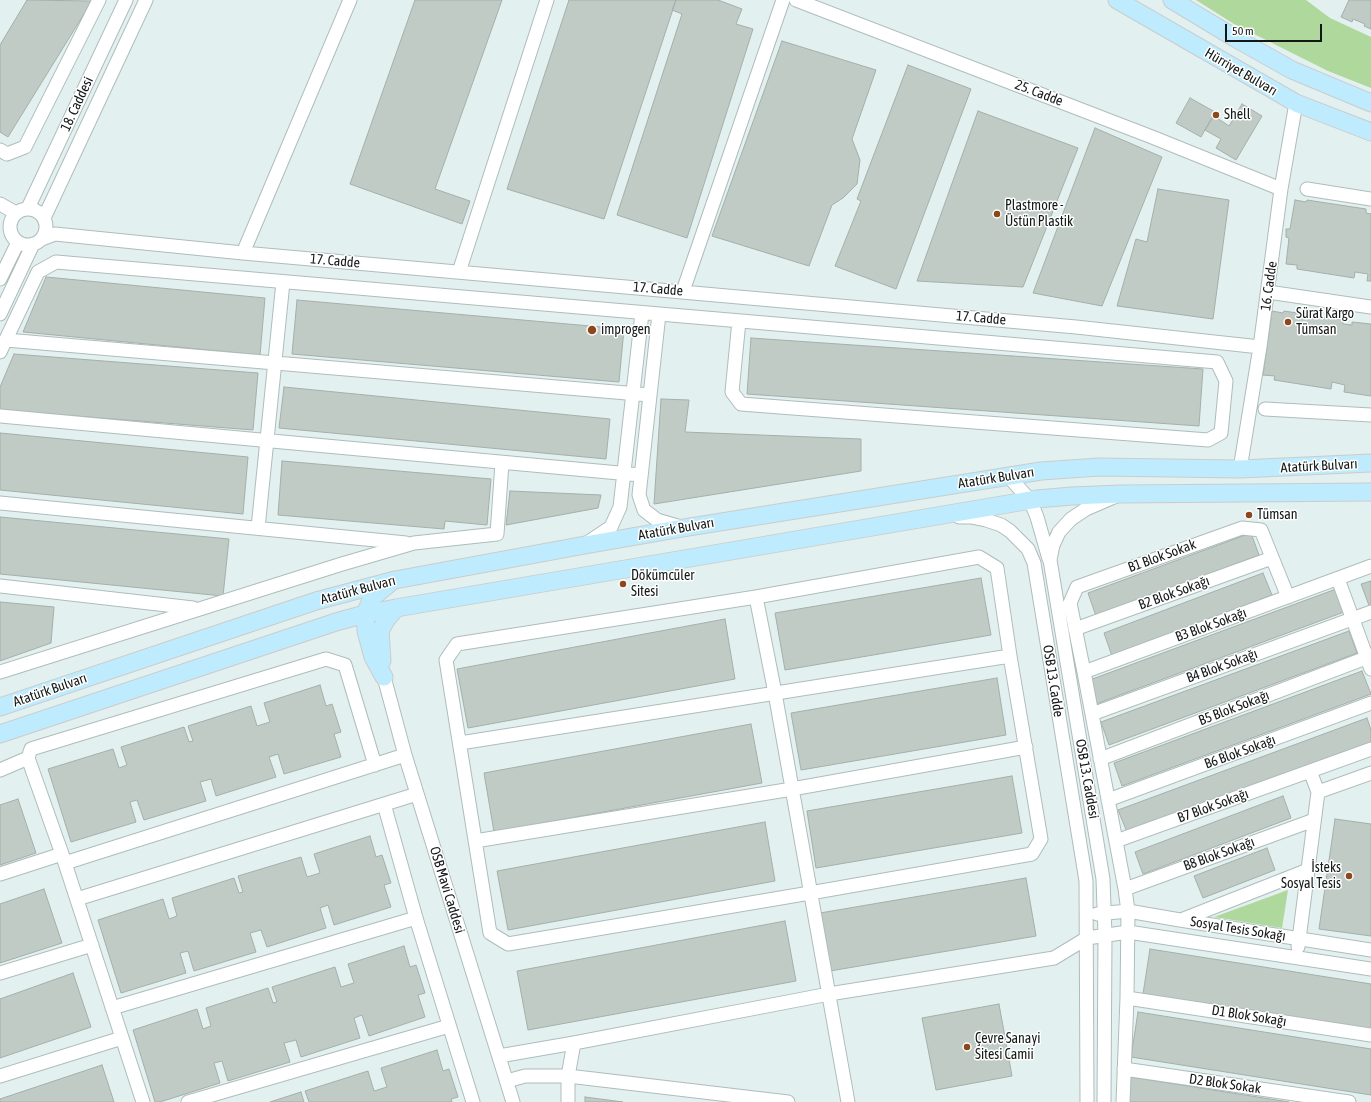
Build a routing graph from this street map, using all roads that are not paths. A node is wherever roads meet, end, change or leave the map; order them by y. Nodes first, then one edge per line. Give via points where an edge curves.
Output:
1 (99, 0) edge
2 (126, 0) edge
3 (146, 0) edge
4 (350, 0) edge
5 (547, 0) edge
6 (783, 0) edge
7 (796, 0) edge
8 (1116, 0) edge
9 (1172, 0) edge
10 (1296, 103) junction
11 (1371, 103) edge
12 (1371, 132) edge
13 (0, 150) edge
14 (1307, 188) dead end
15 (1281, 189) junction
16 (1371, 198) edge
17 (0, 204) edge
18 (28, 208) junction
19 (16, 213) junction
20 (45, 220) junction
21 (9, 233) edge
22 (55, 234) junction
23 (37, 242) junction
24 (243, 253) junction
25 (459, 272) junction
26 (0, 279) edge
27 (283, 282) junction
28 (683, 291) junction
29 (1268, 292) junction
30 (1371, 307) edge
31 (642, 313) junction
32 (0, 314) edge
33 (660, 314) junction
34 (739, 321) junction
35 (6, 340) junction
36 (1260, 347) junction
37 (0, 352) edge
38 (275, 363) junction
39 (633, 393) junction
40 (650, 395) junction
41 (1265, 409) dead end
42 (1371, 415) edge
43 (0, 416) edge
44 (267, 440) junction
45 (502, 462) junction
46 (1371, 463) edge
47 (1240, 469) junction
48 (624, 473) junction
49 (641, 474) junction
50 (1008, 476) junction
51 (1371, 492) edge
52 (1120, 494) junction
53 (1030, 500) junction
54 (0, 503) edge
55 (938, 516) junction
56 (258, 528) junction
57 (683, 528) junction
58 (414, 543) junction
59 (585, 545) junction
60 (1272, 558) junction
61 (1050, 560) junction
62 (1371, 566) edge
63 (1338, 579) junction
64 (395, 580) junction
65 (0, 586) edge
66 (756, 597) junction
67 (1288, 597) junction
68 (396, 608) junction
69 (199, 609) junction
70 (1371, 612) edge
71 (365, 614) junction
72 (1352, 618) junction
73 (1075, 629) junction
74 (1010, 656) junction
75 (1370, 661) edge
76 (0, 672) edge
77 (1084, 672) junction
78 (384, 677) junction
79 (775, 693) junction
80 (1371, 703) edge
81 (0, 707) edge
82 (1092, 714) junction
83 (0, 734) edge
84 (460, 743) junction
85 (1026, 747) junction
86 (1371, 750) edge
87 (405, 755) junction
88 (28, 758) junction
89 (1100, 758) junction
90 (375, 765) junction
91 (0, 770) edge
92 (1310, 771) junction
93 (1371, 773) edge
94 (792, 789) junction
95 (1318, 792) junction
96 (417, 794) junction
97 (1108, 800) junction
98 (384, 804) junction
99 (1314, 820) junction
100 (475, 841) junction
101 (1116, 841) junction
102 (63, 859) junction
103 (1308, 870) junction
104 (0, 874) edge
105 (1125, 888) junction
106 (810, 893) junction
107 (77, 899) junction
108 (1128, 911) junction
109 (1104, 912) junction
110 (1087, 916) junction
111 (416, 918) junction
112 (1180, 920) junction
113 (1128, 932) junction
114 (1105, 935) junction
115 (1088, 938) junction
116 (1299, 939) junction
117 (92, 945) junction
118 (1371, 950) edge
119 (1296, 957) junction
120 (1371, 968) edge
121 (0, 973) edge
122 (828, 994) junction
123 (1127, 998) junction
124 (112, 1008) junction
125 (449, 1026) junction
126 (1371, 1035) edge
127 (122, 1038) junction
128 (574, 1043) junction
129 (499, 1056) junction
130 (1124, 1069) junction
131 (0, 1076) edge
132 (568, 1076) junction
133 (507, 1081) junction
134 (143, 1102) edge
135 (188, 1102) edge
136 (473, 1102) edge
137 (513, 1102) edge
138 (568, 1102) edge
139 (788, 1102) edge
140 (848, 1102) edge
141 (1087, 1102) edge
142 (1104, 1102) edge
143 (1123, 1102) edge
144 (1349, 1102) edge

1 - 13 street via 25,148 7,154
2 - 18 street, 18. Caddesi
3 - 20 street
4 - 24 street
5 - 25 street
6 - 28 street
7 - 15 street, 25. Cadde
8 - 10 main road, Hürriyet Bulvarı
9 - 11 main road, Hürriyet Bulvarı via 1292,70
10 - 12 main road, Hürriyet Bulvarı
10 - 15 street, 16. Cadde
14 - 16 street
15 - 29 street, 16. Cadde
17 - 19 street
18 - 19 street
18 - 20 street via 37,211
19 - 21 street via 10,222
20 - 22 street
20 - 23 street via 45,234
21 - 23 street via 23,244
21 - 26 street
22 - 23 street
22 - 24 street, 17. Cadde
23 - 32 street
24 - 25 street, 17. Cadde
25 - 28 street, 17. Cadde
27 - 31 street
27 - 35 street via 56,262 38,272
27 - 38 street
28 - 36 street, 17. Cadde via 1076,327
29 - 30 street
29 - 36 street, 16. Cadde
31 - 33 street
31 - 39 street
33 - 34 street
33 - 40 street
34 - 34 street via 732,392 741,404 1208,440 1221,433 1226,381 1217,362
35 - 37 street
35 - 38 street
36 - 47 street, 16. Cadde
38 - 39 street
38 - 44 street
39 - 40 street
39 - 48 street
40 - 49 street
41 - 42 street
43 - 44 street
44 - 45 street
44 - 56 street
45 - 48 street
45 - 58 street via 498,534
46 - 47 main road, Atatürk Bulvarı
47 - 50 main road, Atatürk Bulvarı via 1099,467
48 - 49 street
48 - 59 street via 620,507 611,527
49 - 57 street via 639,495 644,510 657,520
50 - 53 street
50 - 57 main road, Atatürk Bulvarı
51 - 52 main road, Atatürk Bulvarı
52 - 53 main road, Atatürk Bulvarı
52 - 61 street, OSB 13. Caddesi via 1086,509 1071,519 1059,532
53 - 55 main road, Atatürk Bulvarı
53 - 61 street via 1038,517
54 - 56 street
55 - 68 main road, Atatürk Bulvarı
55 - 110 street, OSB 13. Cadde via 971,517 1000,525 1028,549 1034,563 1086,881
56 - 58 street
57 - 59 main road, Atatürk Bulvarı
58 - 69 street
59 - 64 main road, Atatürk Bulvarı
60 - 67 street
60 - 73 street, B2 Blok Sokağı
60 - 73 street, B1 Blok Sokak via 1261,530 1242,528 1077,586 1070,603
61 - 109 street, OSB 13. Caddesi via 1104,879
62 - 63 street, B3 Blok Sokağı
63 - 67 street, B3 Blok Sokağı
63 - 72 street
64 - 71 main road via 372,598
64 - 81 main road, Atatürk Bulvarı via 316,601
65 - 69 street
66 - 74 street via 979,557 997,568
66 - 79 street
66 - 84 street via 457,644 446,660
67 - 77 street, B3 Blok Sokağı
68 - 71 main road, Atatürk Bulvarı
68 - 78 main road via 380,631
69 - 76 street
70 - 72 street, B4 Blok Sokağı
71 - 78 main road via 366,631 373,657
71 - 83 main road, Atatürk Bulvarı
72 - 75 street
72 - 82 street, B4 Blok Sokağı
73 - 77 street
74 - 79 street
74 - 85 street
75 - 89 street, B5 Blok Sokağı
77 - 82 street
78 - 87 street, OSB Mavi Caddesi
79 - 84 street
79 - 94 street
80 - 97 street, B6 Blok Sokağı
82 - 89 street
84 - 100 street
85 - 94 street
85 - 106 street via 1041,839 1032,854
86 - 92 street, B7 Blok Sokağı
87 - 90 street
87 - 96 street, OSB Mavi Caddesi
88 - 90 street via 31,749 326,659 345,665
88 - 91 street
88 - 102 street
89 - 97 street
90 - 102 street
92 - 95 street
92 - 101 street, B7 Blok Sokağı
93 - 95 street
94 - 100 street
94 - 106 street
95 - 99 street
96 - 98 street
96 - 129 street, OSB Mavi Caddesi
97 - 101 street
98 - 107 street
98 - 111 street
99 - 103 street
99 - 105 street, B8 Blok Sokağı
100 - 106 street via 490,933 508,944
101 - 105 street
102 - 104 street
102 - 107 street
103 - 112 street
103 - 116 street
105 - 108 street
106 - 122 street
107 - 117 street
108 - 109 street, Sosyal Tesis Sokağı
108 - 112 street, Sosyal Tesis Sokağı
108 - 113 street
109 - 110 street, Sosyal Tesis Sokağı
109 - 114 street, OSB 13. Caddesi
110 - 115 street, OSB 13. Cadde
111 - 124 street
111 - 125 street
112 - 116 street, Sosyal Tesis Sokağı
113 - 114 street, Sosyal Tesis Sokağı
113 - 119 street, Sosyal Tesis Sokağı
113 - 123 street
114 - 115 street, Sosyal Tesis Sokağı
114 - 142 street, OSB 13. Caddesi
115 - 122 street via 1054,958
115 - 141 street
116 - 118 street, Sosyal Tesis Sokağı
116 - 119 street
117 - 121 street
117 - 124 street
119 - 120 street, Sosyal Tesis Sokağı
122 - 128 street
122 - 140 street
123 - 126 street, D1 Blok Sokağı
123 - 130 street
124 - 127 street
125 - 135 street
125 - 136 street
127 - 131 street
127 - 134 street
128 - 129 street
128 - 132 street
129 - 133 street, OSB Mavi Caddesi
130 - 143 street
130 - 144 street, D2 Blok Sokak
132 - 133 street via 525,1076
132 - 138 street
132 - 139 street
133 - 137 street, OSB Mavi Caddesi

